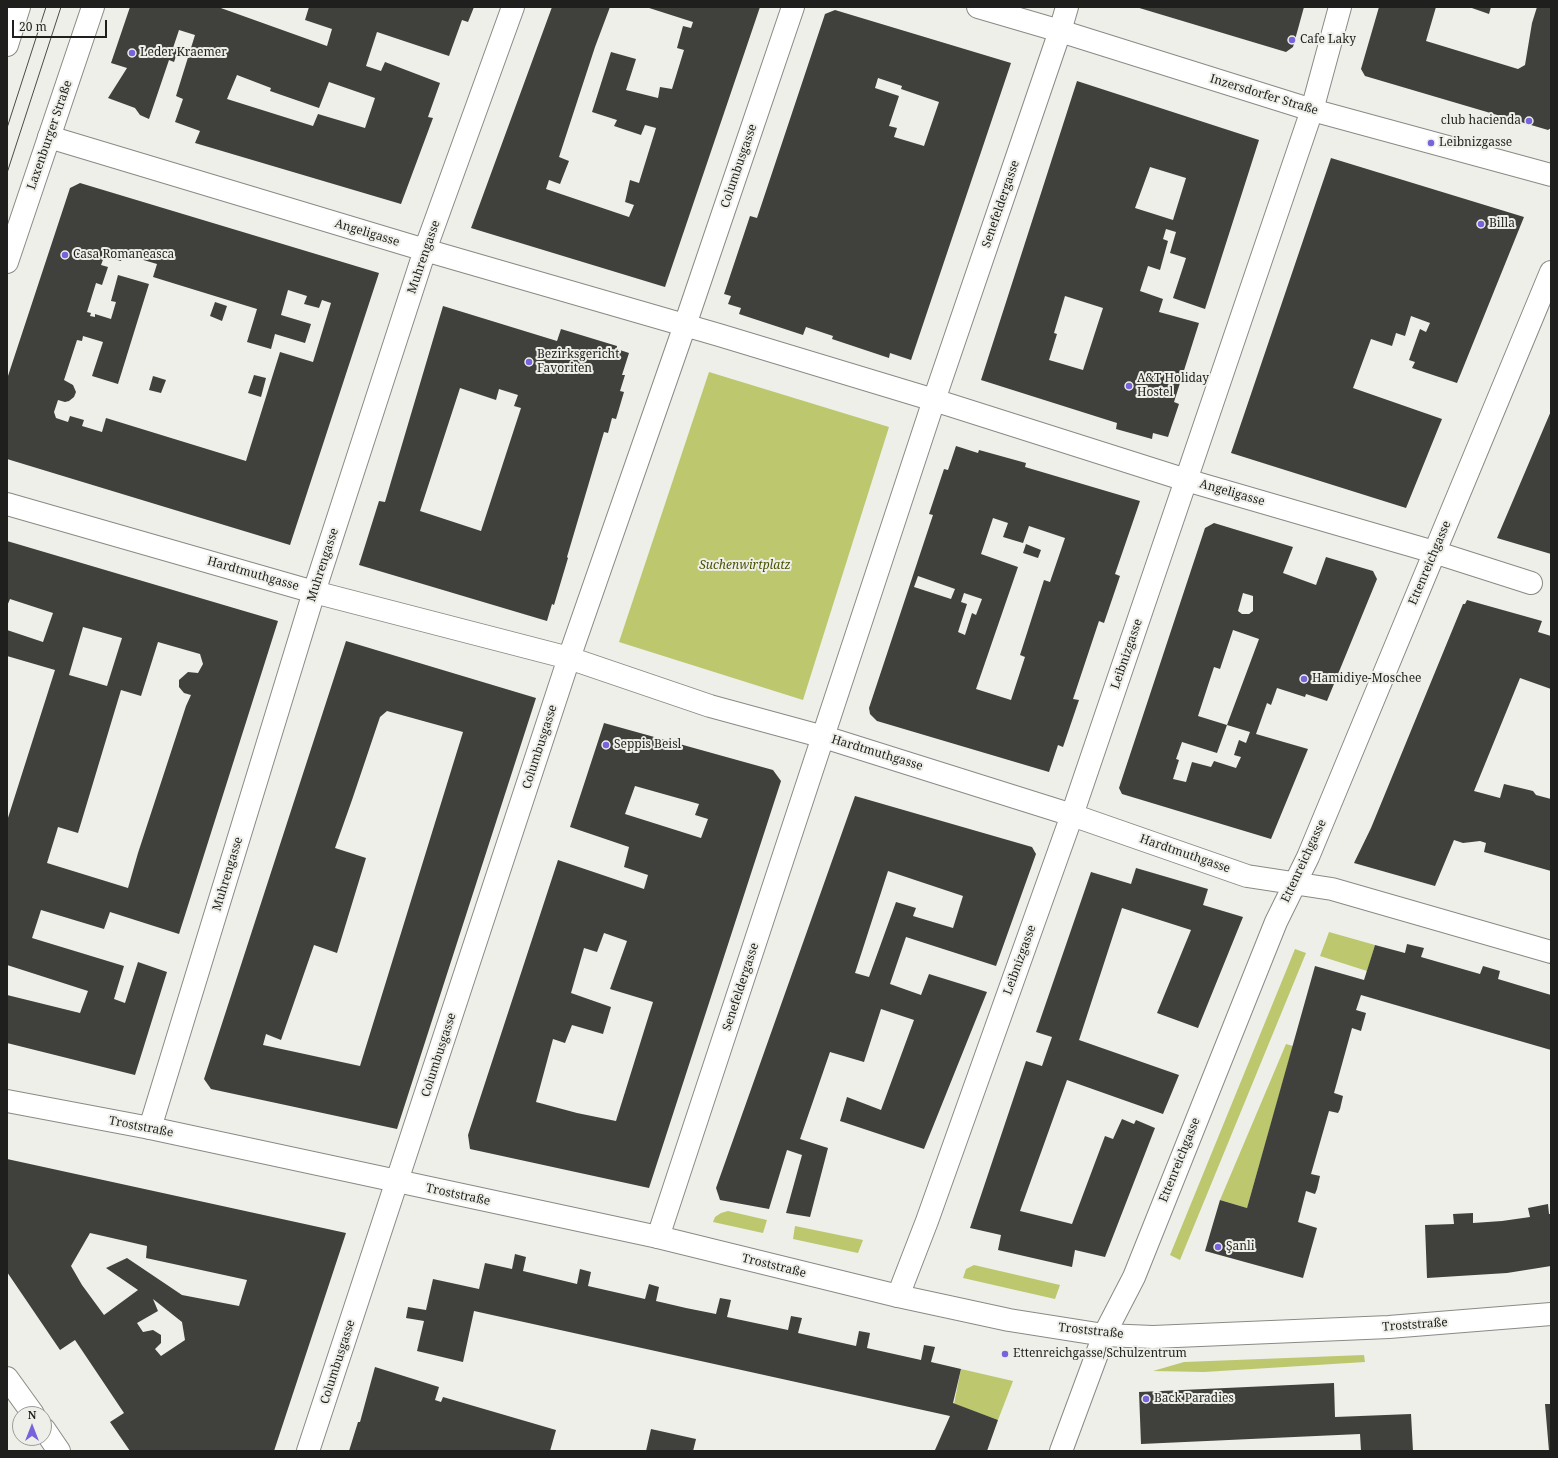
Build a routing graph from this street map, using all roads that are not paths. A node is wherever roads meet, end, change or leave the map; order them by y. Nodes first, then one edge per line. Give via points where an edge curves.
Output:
1 (19, 7) edge
2 (93, 7) edge
3 (513, 7) edge
4 (793, 7) edge
5 (978, 7) edge
6 (1067, 7) edge
7 (1340, 7) edge
8 (1060, 31) junction
9 (7, 45) edge
10 (1312, 110) junction
11 (49, 137) junction
12 (1551, 175) edge
13 (425, 250) junction
14 (7, 262) edge
15 (1551, 272) edge
16 (685, 325) junction
17 (934, 400) junction
18 (1186, 480) junction
19 (7, 504) edge
20 (1434, 552) junction
21 (1531, 583) dead end
22 (314, 592) junction
23 (569, 658) junction
24 (824, 737) junction
25 (1072, 815) junction
26 (1295, 884) junction
27 (1551, 952) edge
28 (7, 1101) edge
29 (150, 1128) junction
30 (398, 1182) junction
31 (658, 1237) junction
32 (898, 1296) junction
33 (1551, 1314) edge
34 (1104, 1334) junction
35 (7, 1378) edge
36 (27, 1406) edge
37 (52, 1441) edge
38 (59, 1451) edge
39 (308, 1451) edge
40 (1060, 1451) edge

1 - 9 street
2 - 11 street, Laxenburger Straße
3 - 13 street, Muhrengasse
4 - 16 street, Columbusgasse
5 - 8 street, Inzersdorfer Straße
6 - 8 street, Senefeldergasse
7 - 10 street, Leibnizgasse
8 - 10 street, Inzersdorfer Straße
8 - 17 street, Senefeldergasse
10 - 12 street, Inzersdorfer Straße
10 - 18 street, Leibnizgasse
11 - 13 street, Angeligasse
11 - 14 street, Laxenburger Straße
13 - 16 street, Angeligasse
13 - 22 street, Muhrengasse
15 - 20 street, Ettenreichgasse
16 - 17 street
16 - 23 street
17 - 18 street, Angeligasse
17 - 24 street
18 - 20 street, Angeligasse
18 - 25 street, Leibnizgasse
19 - 22 street, Hardtmuthgasse
20 - 21 street, Angeligasse
20 - 26 street, Ettenreichgasse
22 - 23 street, Hardtmuthgasse
22 - 29 street, Muhrengasse
23 - 24 street via 710,706
23 - 30 street, Columbusgasse
24 - 25 street, Hardtmuthgasse
24 - 31 street, Senefeldergasse
25 - 26 street, Hardtmuthgasse via 1247,876
25 - 32 street, Leibnizgasse
26 - 27 street, Hardtmuthgasse via 1332,889
26 - 34 street, Ettenreichgasse via 1276,922 1134,1277
28 - 29 street, Troststraße
29 - 30 street, Troststraße
30 - 31 street, Troststraße
30 - 39 street, Columbusgasse
31 - 32 street, Troststraße
32 - 34 street, Troststraße via 1009,1320
33 - 34 street, Troststraße via 1389,1327 1153,1337
34 - 40 street, Ettenreichgasse
35 - 36 street
37 - 38 street

